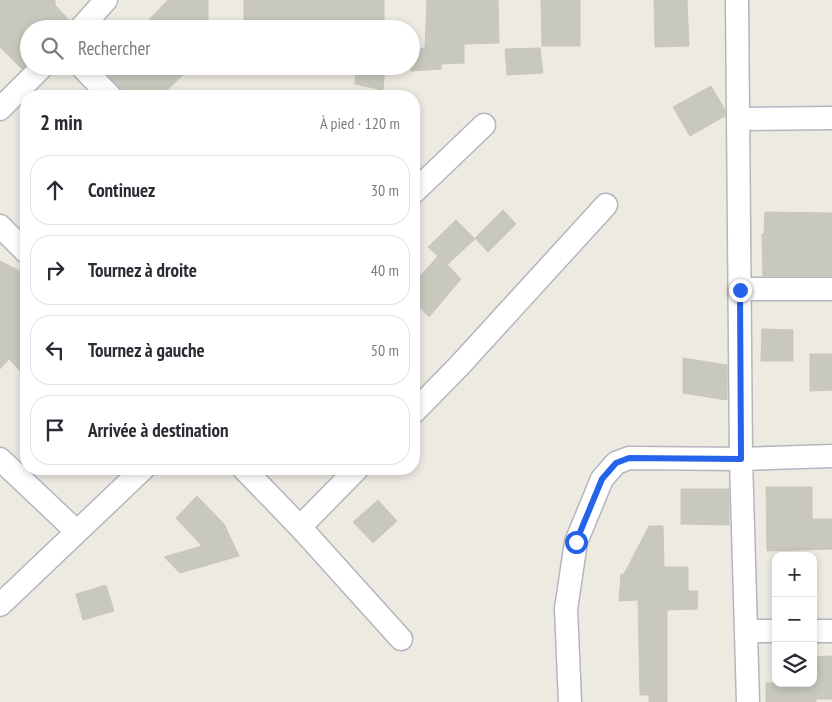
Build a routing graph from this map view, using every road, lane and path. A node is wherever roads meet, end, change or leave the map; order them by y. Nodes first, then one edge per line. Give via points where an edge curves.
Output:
1 (106, 0) edge
2 (737, 0) edge
3 (88, 20) edge
4 (34, 75) edge
5 (90, 75) edge
6 (104, 90) edge
7 (0, 109) edge
8 (832, 118) edge
9 (738, 119) junction
10 (484, 125) dead end
11 (420, 186) edge
12 (606, 205) dead end
13 (0, 226) edge
14 (20, 246) edge
15 (832, 289) edge
16 (740, 290) junction
17 (420, 406) edge
18 (832, 456) edge
19 (0, 459) edge
20 (741, 459) junction
21 (137, 475) edge
22 (250, 475) edge
23 (352, 475) edge
24 (300, 527) junction
25 (76, 531) junction
26 (0, 605) edge
27 (746, 631) junction
28 (772, 631) edge
29 (817, 631) edge
30 (832, 631) edge
31 (401, 640) dead end
32 (570, 702) edge
33 (748, 702) edge

1 - 3 street
2 - 9 street
4 - 7 street
5 - 6 street
8 - 9 street
9 - 16 street
10 - 11 street
12 - 17 street
13 - 14 street
15 - 16 street
16 - 20 street
18 - 20 street
19 - 25 street
20 - 27 street
20 - 32 street via 629,458 616,463 602,479 576,542 566,609
21 - 25 street
22 - 24 street
23 - 24 street
24 - 31 street
25 - 26 street
27 - 28 street
27 - 33 street
29 - 30 street

